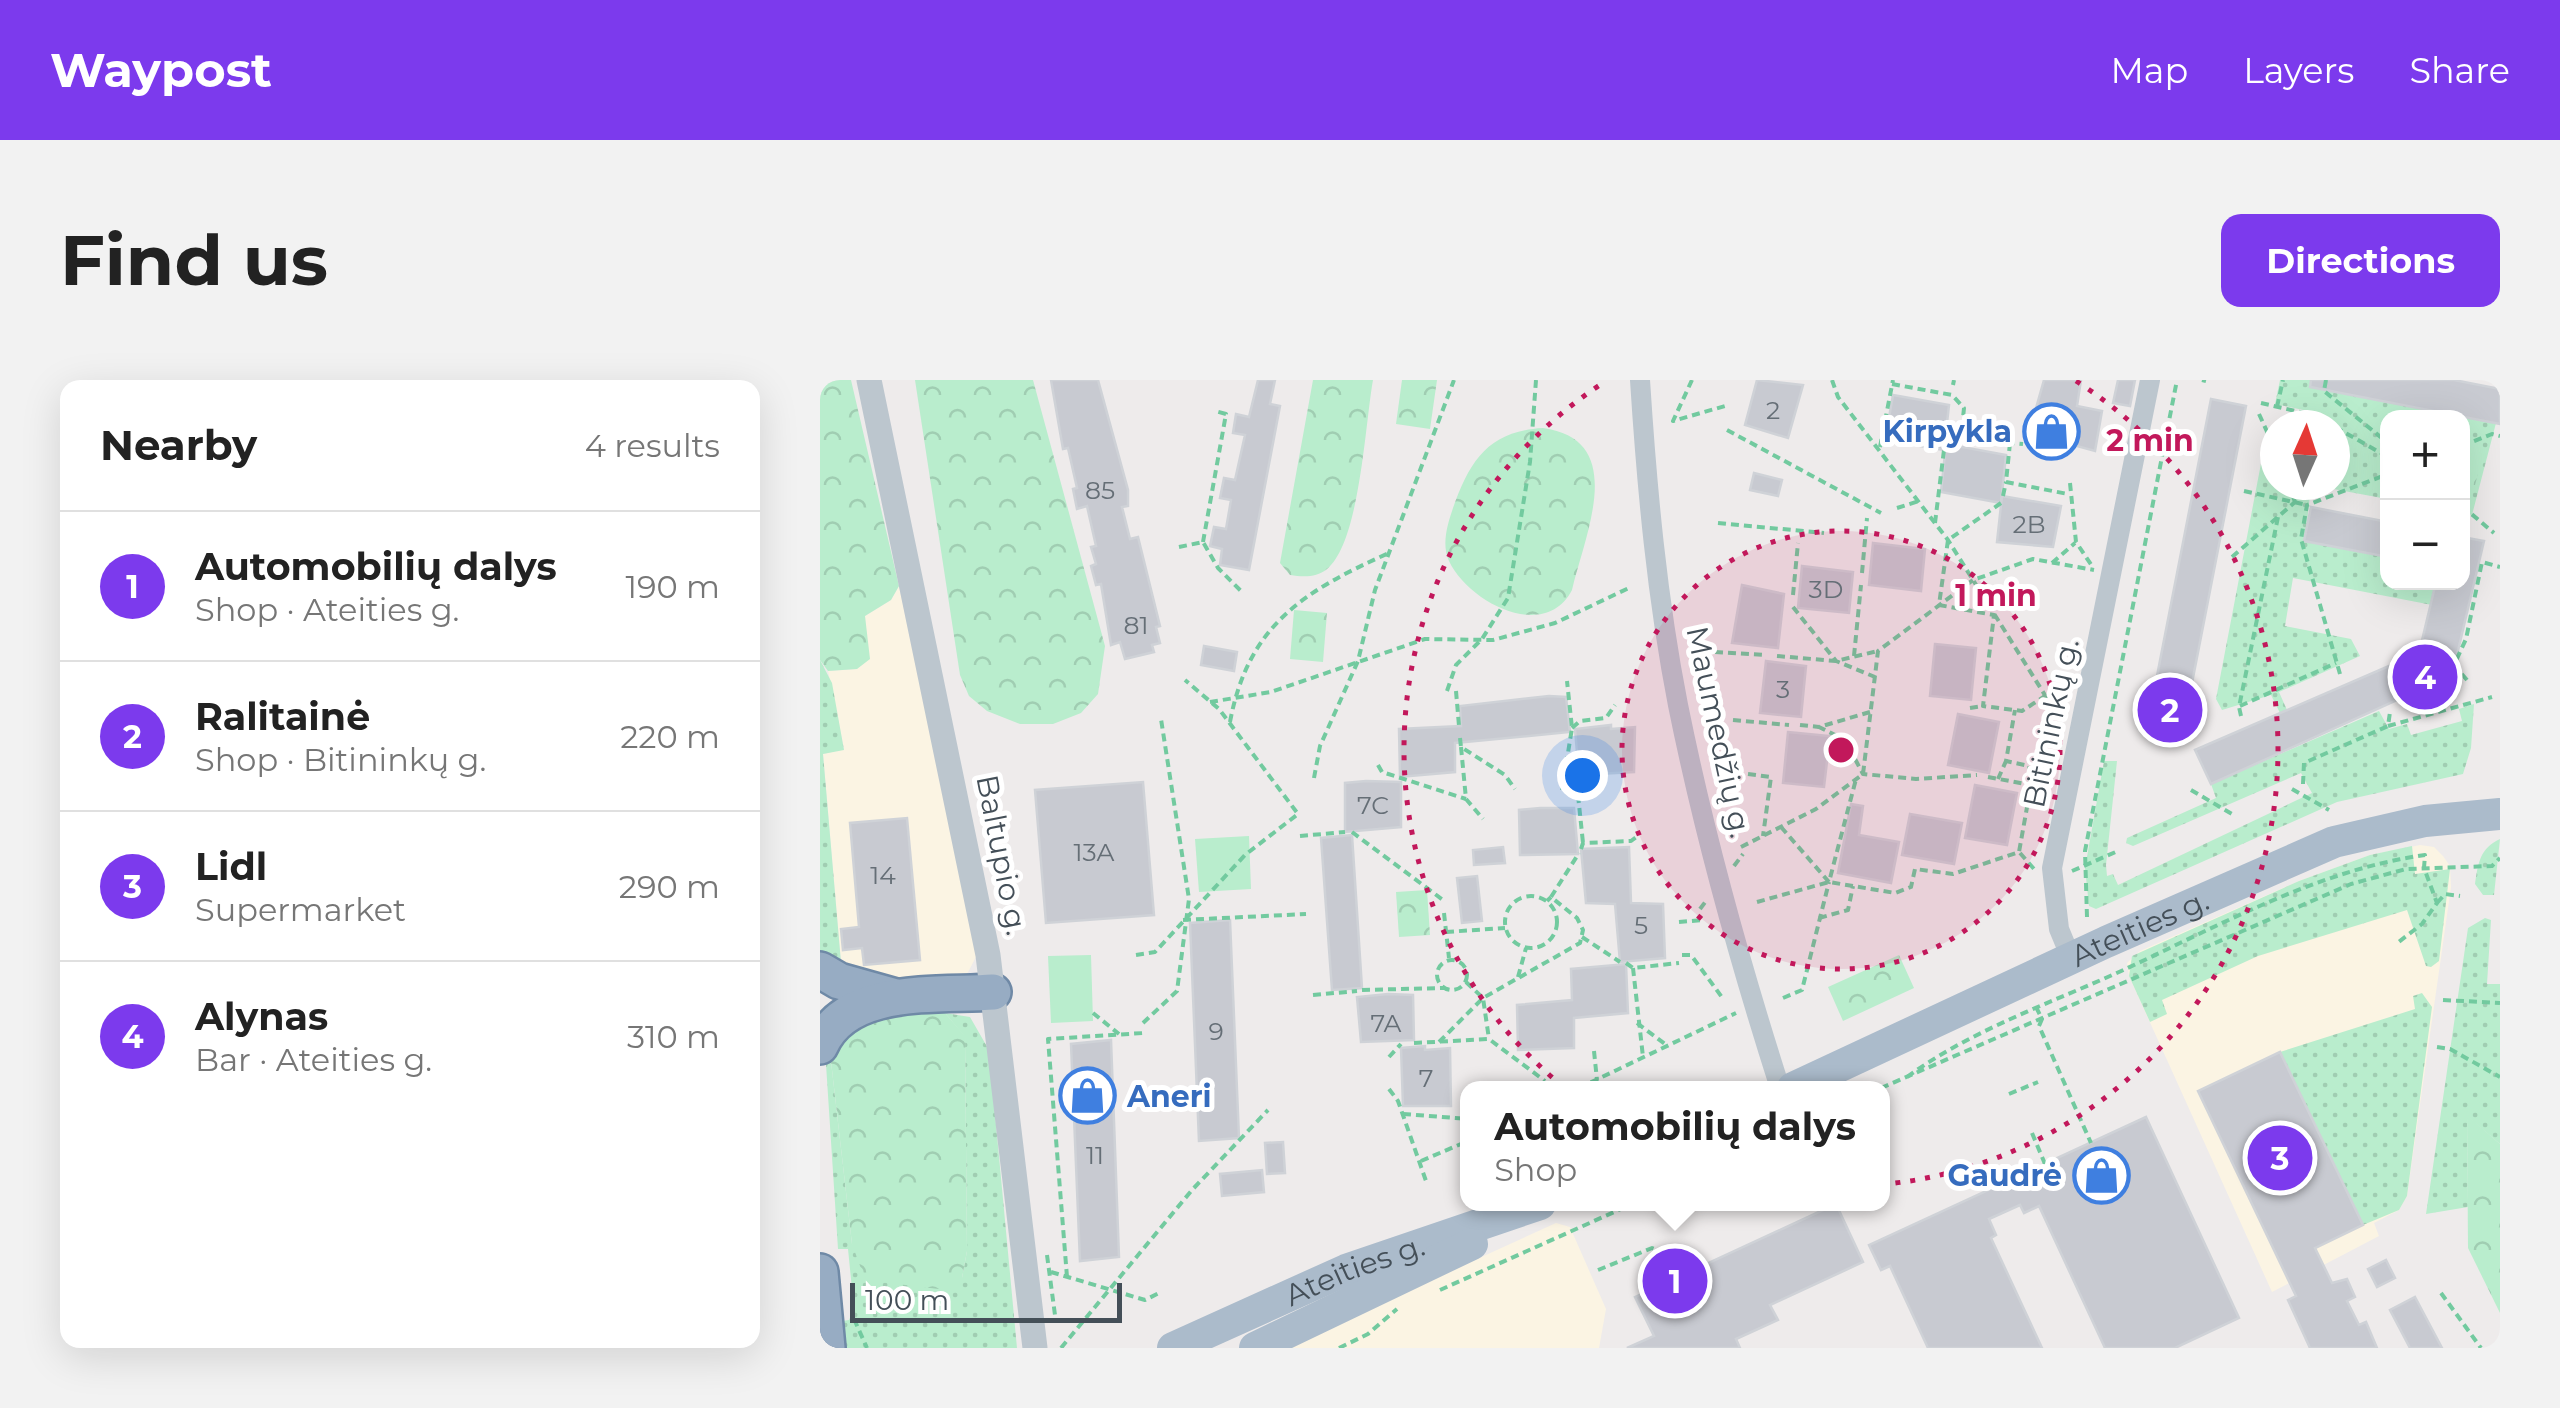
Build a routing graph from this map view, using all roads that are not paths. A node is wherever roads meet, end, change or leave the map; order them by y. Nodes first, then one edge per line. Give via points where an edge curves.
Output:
1 (869, 380) edge
2 (1640, 380) edge
3 (2150, 380) edge
4 (2500, 814) edge
5 (2071, 958) junction
6 (820, 970) edge
7 (993, 992) junction
8 (896, 998) junction
9 (820, 1046) edge
10 (1778, 1081) edge
11 (1809, 1081) edge
12 (1519, 1211) edge
13 (1535, 1211) edge
14 (1346, 1270) junction
15 (820, 1272) edge
16 (1354, 1303) junction
17 (827, 1348) edge
18 (1035, 1348) edge
19 (1173, 1348) edge
20 (1255, 1348) edge

1 - 7 street, Baltupio g.
2 - 10 street, Maumedžių g. via 1649,509 1678,704
3 - 5 street, Bitininkų g. via 2043,875
4 - 5 main road, Ateities g. via 2425,821 2334,842
5 - 11 main road, Ateities g.
6 - 8 highway
7 - 8 highway
7 - 18 street, Baltupio g.
8 - 9 highway via 844,1017
12 - 14 main road, Ateities g.
13 - 16 main road, Ateities g.
14 - 16 main road
14 - 19 main road, Ateities g.
15 - 17 highway
16 - 20 main road, Ateities g.

